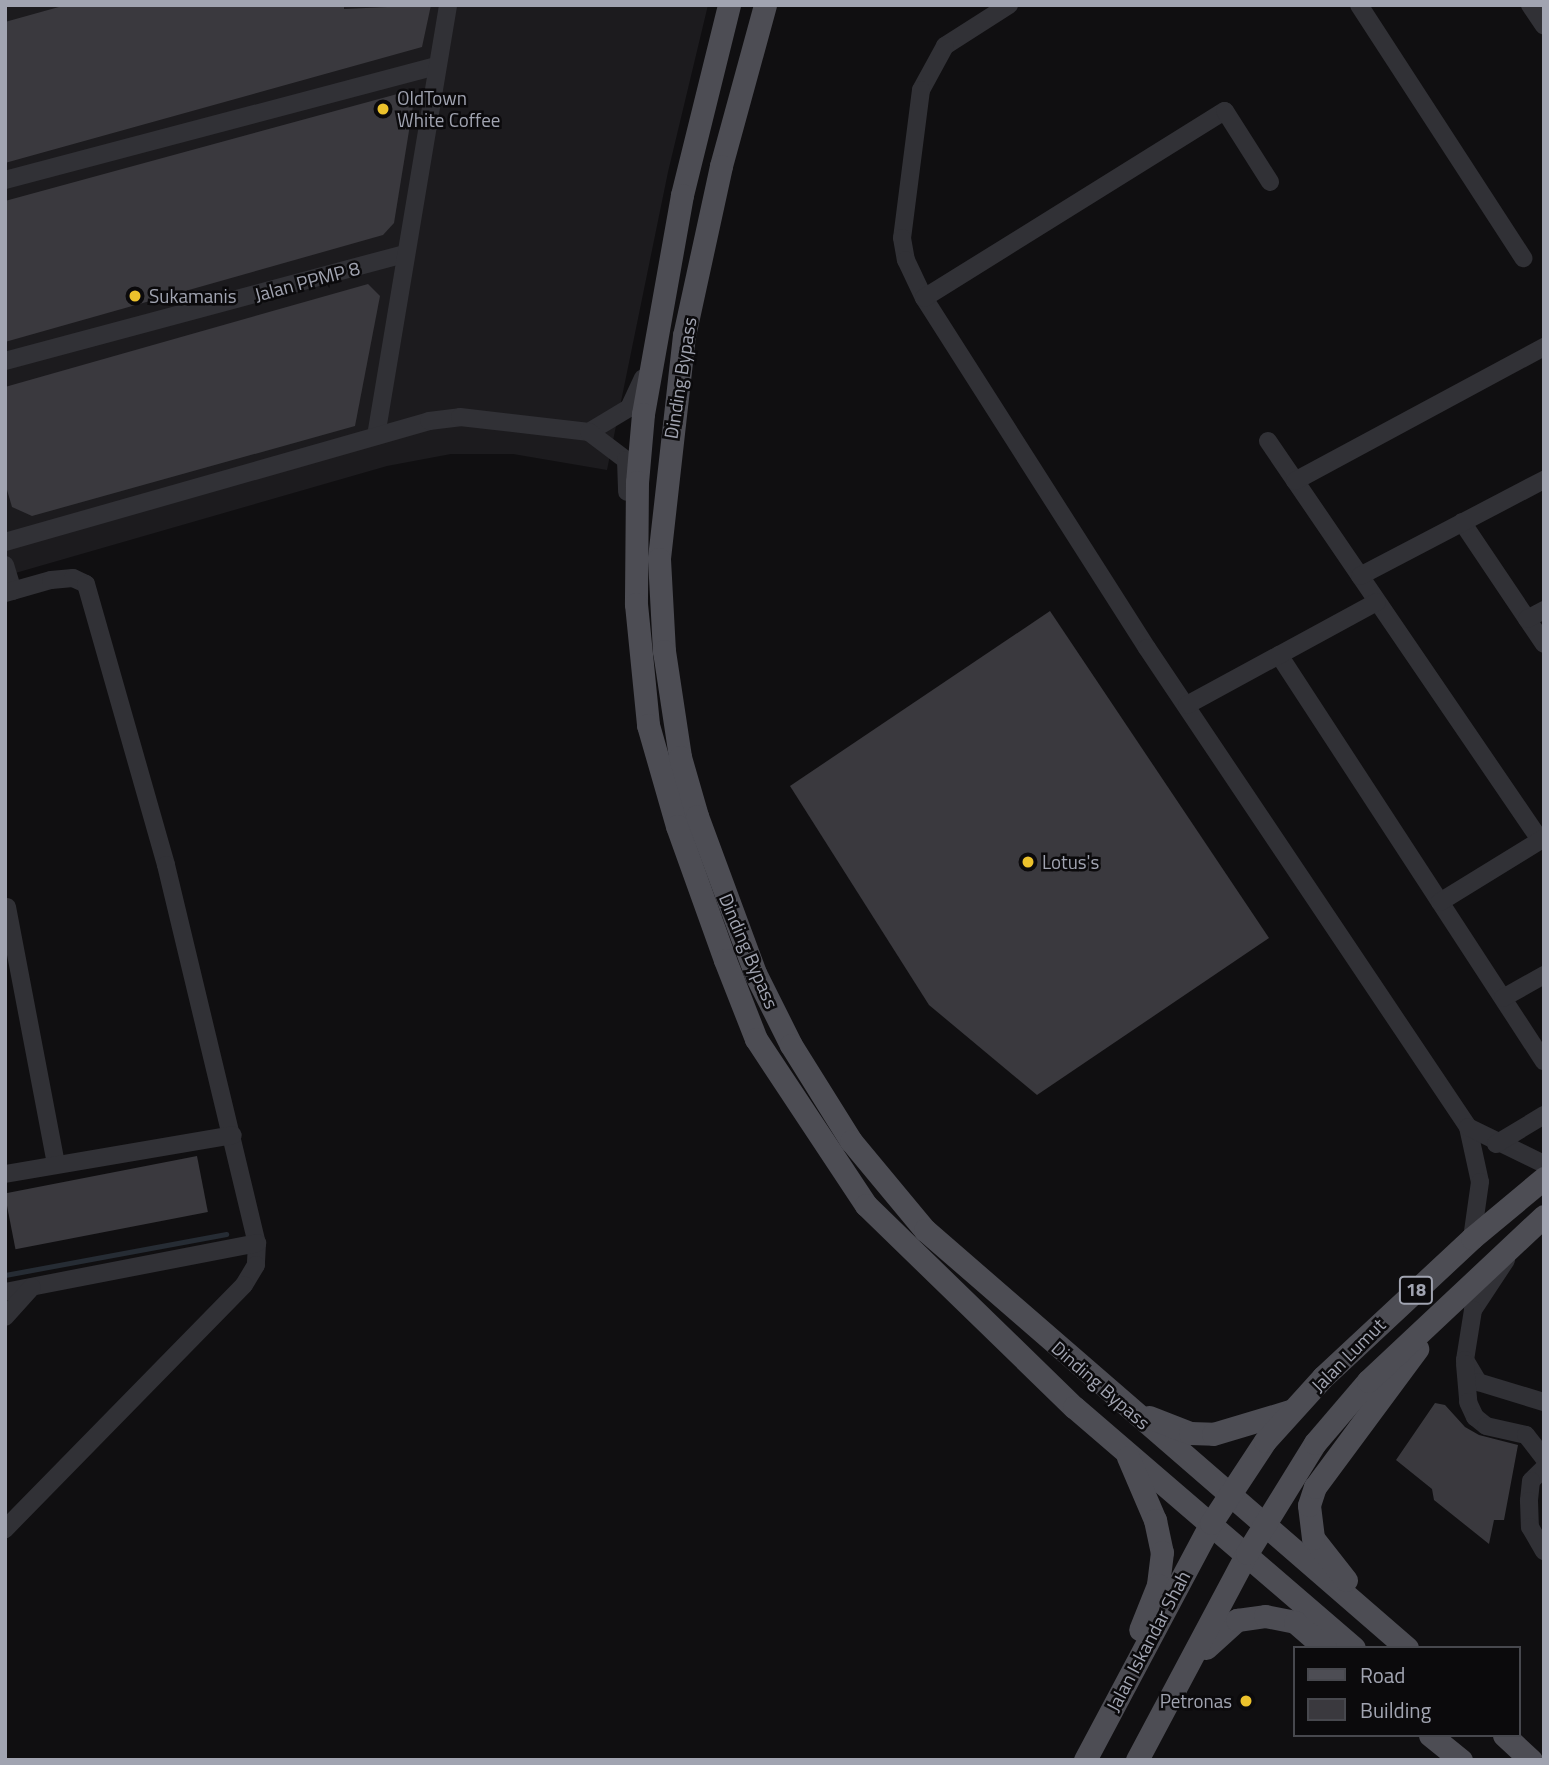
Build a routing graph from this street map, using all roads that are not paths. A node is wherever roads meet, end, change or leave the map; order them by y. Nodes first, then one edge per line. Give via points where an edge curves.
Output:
1 (448, 5) edge
2 (719, 5) edge
3 (729, 5) edge
4 (765, 5) edge
5 (1009, 5) edge
6 (1359, 5) edge
7 (1530, 5) edge
8 (1544, 26) edge
9 (437, 66) junction
10 (709, 84) junction
11 (5, 180) edge
12 (1270, 182) dead end
13 (405, 254) junction
14 (1523, 258) dead end
15 (924, 298) junction
16 (656, 347) junction
17 (1544, 347) edge
18 (5, 361) edge
19 (589, 432) junction
20 (376, 436) junction
21 (1268, 441) dead end
22 (1544, 480) edge
23 (1295, 481) junction
24 (1462, 522) junction
25 (5, 542) edge
26 (5, 565) edge
27 (1360, 576) junction
28 (9, 592) edge
29 (1377, 602) junction
30 (636, 604) junction
31 (1536, 614) edge
32 (1544, 644) edge
33 (1279, 655) junction
34 (1187, 705) junction
35 (1542, 839) edge
36 (1440, 902) junction
37 (7, 907) edge
38 (1544, 975) edge
39 (1503, 998) junction
40 (1544, 1061) edge
41 (1544, 1115) edge
42 (1468, 1128) junction
43 (233, 1135) junction
44 (1496, 1144) junction
45 (56, 1164) junction
46 (1544, 1164) edge
47 (5, 1174) edge
48 (1544, 1178) edge
49 (1544, 1216) edge
50 (1524, 1234) junction
51 (1472, 1238) junction
52 (257, 1244) junction
53 (32, 1287) junction
54 (5, 1292) edge
55 (1448, 1307) junction
56 (5, 1317) edge
57 (1465, 1360) junction
58 (1544, 1402) edge
59 (1120, 1404) junction
60 (1296, 1409) junction
61 (1127, 1453) junction
62 (1544, 1458) edge
63 (1538, 1474) edge
64 (1231, 1491) junction
65 (1211, 1523) junction
66 (1265, 1524) junction
67 (5, 1529) edge
68 (1544, 1551) edge
69 (1247, 1553) junction
70 (1323, 1646) edge
71 (1352, 1646) edge
72 (1406, 1646) edge
73 (1406, 1646) edge
74 (1184, 1673) junction
75 (1105, 1721) junction
76 (1432, 1737) edge
77 (1455, 1737) edge
78 (1506, 1737) edge
79 (1085, 1760) edge
80 (1137, 1760) edge
81 (1461, 1760) edge
82 (1480, 1760) edge
83 (1531, 1760) edge

1 - 9 street
2 - 10 street
3 - 10 main road, Dinding Bypass
4 - 59 main road, Dinding Bypass via 721,166 684,335 671,421 659,559 664,651 680,757 755,973 791,1045 851,1141 925,1230
5 - 15 street via 945,46 921,90 902,238 906,260
6 - 14 street
7 - 8 street
9 - 11 street
9 - 13 street
10 - 16 main road, Dinding Bypass via 682,195
12 - 15 street via 1225,111
13 - 18 street, Jalan PPMP 8
13 - 20 street
15 - 34 street
16 - 19 street via 629,408
16 - 30 main road, Dinding Bypass via 637,482
17 - 23 street
19 - 20 street via 484,417 429,421
19 - 30 street via 614,447 625,460 626,544
20 - 25 street
21 - 23 street
22 - 24 street
23 - 27 street
24 - 27 street
24 - 31 street
26 - 28 street
27 - 29 street
28 - 43 street via 73,578 86,584 166,865
29 - 33 street
29 - 35 street
30 - 61 main road, Dinding Bypass via 648,725 677,826 756,1039 866,1205 966,1307
31 - 32 street
33 - 34 street
33 - 36 street
34 - 42 street
35 - 36 street
36 - 39 street
37 - 45 street
38 - 39 street
39 - 40 street
41 - 44 street
42 - 44 street
42 - 51 street via 1480,1182
43 - 45 street
43 - 52 street
44 - 46 street
45 - 47 street
48 - 51 main road, Jalan Lumut / 18
49 - 50 main road, Jalan Lumut / 18
50 - 55 main road, Jalan Lumut / 18
50 - 57 street via 1473,1310
51 - 60 main road, Jalan Lumut / 18 via 1323,1377
52 - 53 street
52 - 67 street via 256,1265 244,1285
53 - 54 street
53 - 56 street
55 - 66 main road, Jalan Lumut / 18 via 1368,1381 1315,1443
55 - 72 main road via 1315,1487 1309,1505 1313,1538
57 - 58 street via 1478,1382
57 - 62 street via 1468,1402 1475,1417 1486,1426 1526,1435
59 - 60 main road via 1167,1425 1213,1434
59 - 64 main road, Dinding Bypass
60 - 64 main road, Jalan Lumut / 18 via 1265,1441
61 - 65 main road, Dinding Bypass
61 - 75 main road via 1162,1552 1158,1584
63 - 68 street via 1530,1527
64 - 65 main road, 18
64 - 66 main road, Dinding Bypass
65 - 69 main road, Dinding Bypass
65 - 75 main road, Jalan Iskandar Shah / 18
66 - 69 main road, 18
66 - 73 main road, Dinding Bypass
69 - 71 main road, Dinding Bypass
69 - 74 main road, 18
70 - 74 main road via 1295,1622 1250,1617 1223,1629
74 - 80 main road, 18
75 - 79 main road, Jalan Iskandar Shah / 18
76 - 81 main road
77 - 82 main road
78 - 83 main road

